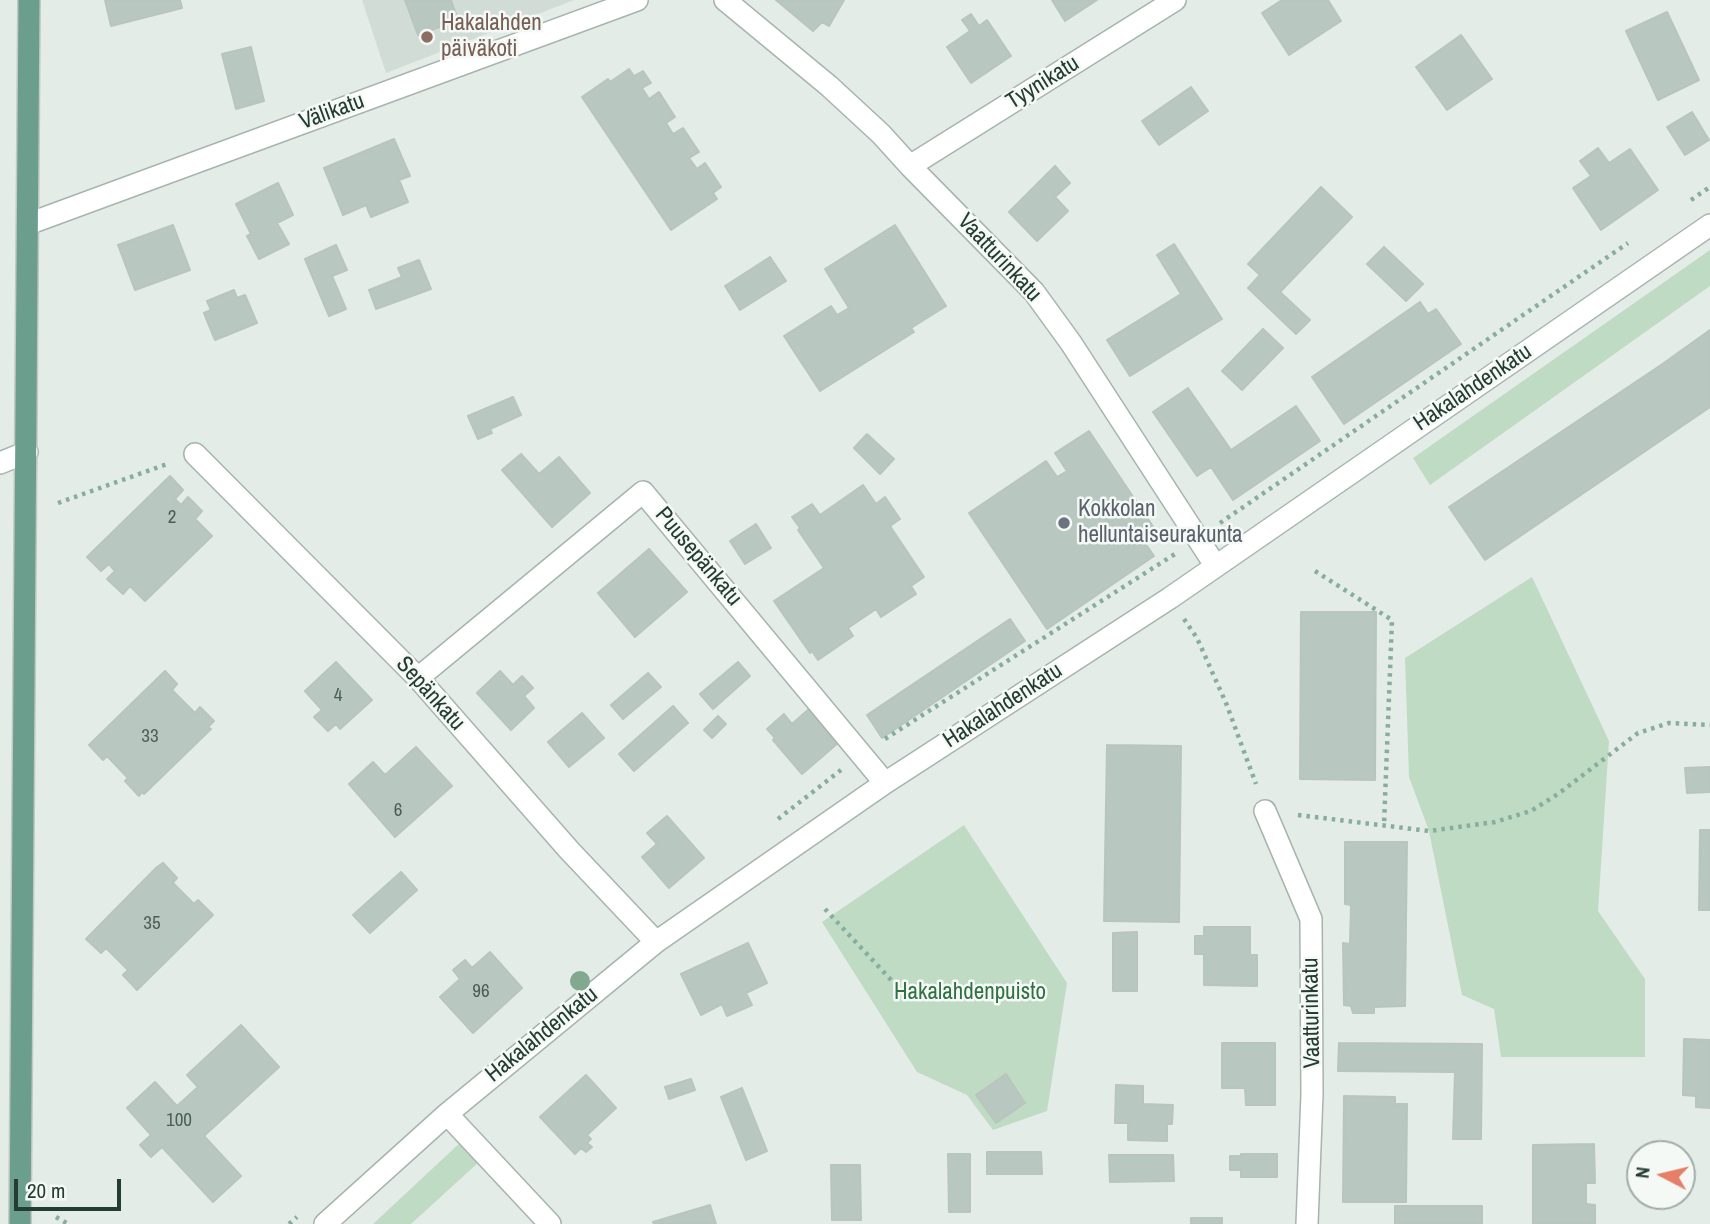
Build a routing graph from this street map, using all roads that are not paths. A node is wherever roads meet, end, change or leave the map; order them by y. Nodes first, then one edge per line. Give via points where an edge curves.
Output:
1 (29, 0) edge
2 (637, 0) edge
3 (726, 0) edge
4 (1175, 0) edge
5 (911, 166) junction
6 (28, 223) junction
7 (1710, 225) edge
8 (27, 452) junction
9 (195, 454) road end
10 (0, 463) edge
11 (1215, 565) junction
12 (418, 678) junction
13 (885, 783) junction
14 (1265, 811) road end
15 (656, 942) junction
16 (447, 1114) junction
17 (20, 1224) edge
18 (325, 1224) edge
19 (550, 1224) edge
20 (1307, 1224) edge

1 - 6 main road
2 - 6 street, Välikatu
3 - 5 street, Vaatturinkatu via 829,86
4 - 5 street, Tyynikatu
5 - 11 street, Vaatturinkatu via 1034,292
6 - 8 main road
7 - 11 street, Hakalahdenkatu
8 - 10 street
8 - 17 main road
9 - 12 street, Sepänkatu
11 - 13 street, Hakalahdenkatu
12 - 13 street, Puusepänkatu via 643,492
12 - 15 street, Sepänkatu
13 - 15 street, Hakalahdenkatu
14 - 20 street, Vaatturinkatu via 1311,919
15 - 16 street, Hakalahdenkatu
16 - 18 street, Hakalahdenkatu
16 - 19 street

